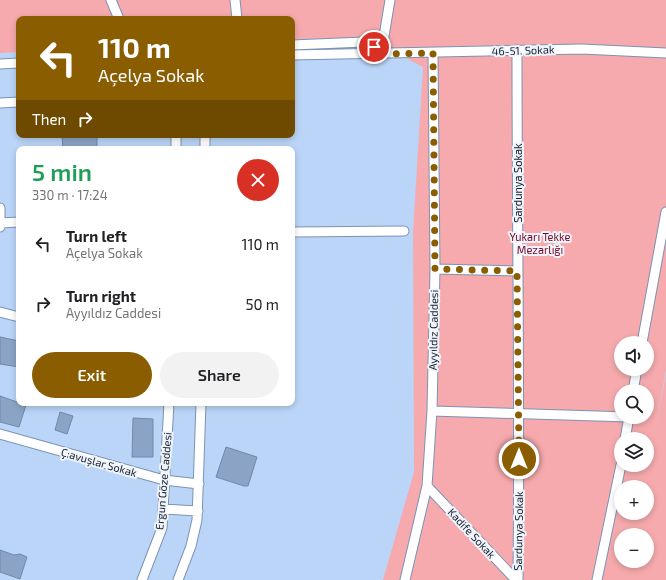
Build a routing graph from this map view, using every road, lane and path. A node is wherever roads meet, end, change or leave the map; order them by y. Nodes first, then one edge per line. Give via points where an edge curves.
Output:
1 (111, 0) edge
2 (235, 0) edge
3 (390, 0) edge
4 (118, 16) edge
5 (237, 16) edge
6 (295, 45) edge
7 (517, 50) junction
8 (433, 53) junction
9 (666, 53) edge
10 (381, 54) junction
11 (295, 55) edge
12 (0, 64) edge
13 (16, 64) edge
14 (16, 102) edge
15 (0, 103) edge
16 (0, 208) edge
17 (666, 212) edge
18 (16, 222) edge
19 (0, 225) edge
20 (404, 230) dead end
21 (295, 232) edge
22 (435, 269) junction
23 (517, 271) junction
24 (0, 312) edge
25 (16, 316) edge
26 (643, 336) edge
27 (169, 406) edge
28 (201, 406) edge
29 (432, 411) junction
30 (520, 414) junction
31 (614, 417) edge
32 (0, 434) edge
33 (620, 472) edge
34 (164, 480) junction
35 (199, 484) junction
36 (427, 486) junction
37 (163, 509) junction
38 (198, 511) junction
39 (142, 580) edge
40 (178, 580) edge
41 (405, 580) edge
42 (517, 580) edge
43 (597, 580) edge

1 - 4 street
2 - 5 street
3 - 10 street
6 - 10 street via 364,42
7 - 8 street, 46-51. Sokak
7 - 9 street, 46-51. Sokak via 582,49
7 - 23 street, Sardunya Sokak
8 - 10 street, 46-51. Sokak
8 - 22 street, Ayyıldız Caddesi
10 - 11 street, 46-51. Sokak
12 - 13 street
14 - 15 street
16 - 19 street
17 - 26 street
18 - 19 street
20 - 21 street
22 - 23 street
22 - 29 street, Ayyıldız Caddesi
23 - 30 street, Sardunya Sokak
24 - 25 street
27 - 34 street, Ergun Göze Caddesi
28 - 35 street
29 - 30 street
29 - 36 street, Ayyıldız Caddesi
30 - 31 street
30 - 42 street, Sardunya Sokak
32 - 34 street, Ç:avuşlar Sokak
33 - 43 street
34 - 35 street, Ç:avuşlar Sokak
34 - 37 street, Ergun Göze Caddesi
35 - 38 street
36 - 41 street, Ayyıldız Caddesi
36 - 42 street, Kadife Sokak
37 - 38 street
37 - 39 street, Ergun Göze Caddesi via 162,528
38 - 40 street via 195,531

